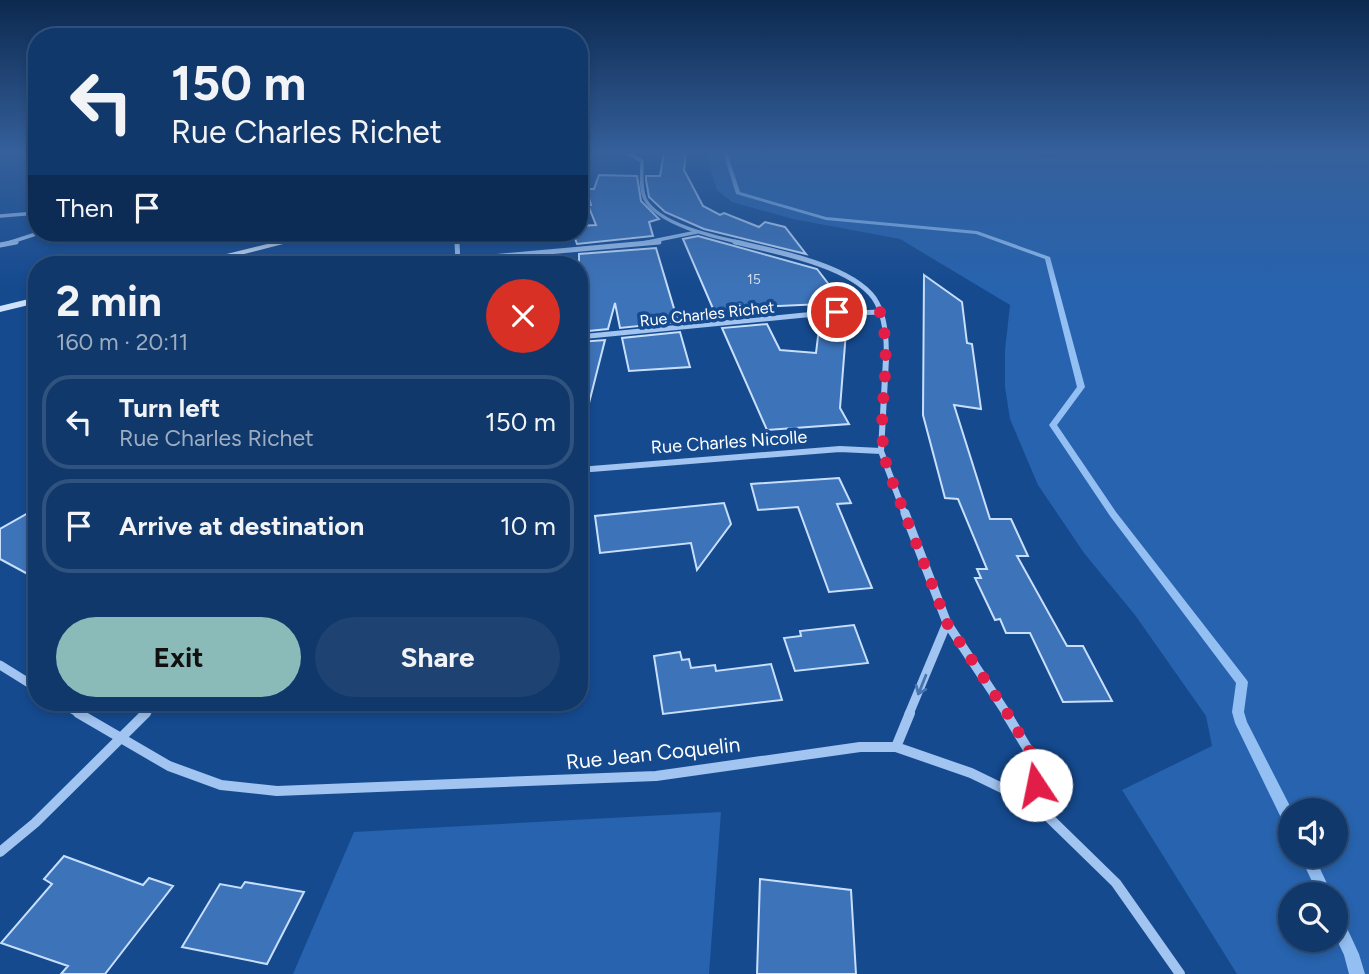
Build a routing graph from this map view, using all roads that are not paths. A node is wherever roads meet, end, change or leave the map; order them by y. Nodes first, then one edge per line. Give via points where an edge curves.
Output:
1 (645, 197) edge
2 (28, 214) edge
3 (0, 216) edge
4 (697, 232) junction
5 (28, 238) edge
6 (266, 242) edge
7 (285, 242) edge
8 (0, 245) edge
9 (210, 256) edge
10 (228, 256) edge
11 (518, 256) edge
12 (28, 304) edge
13 (0, 311) edge
14 (880, 312) junction
15 (588, 337) edge
16 (881, 451) junction
17 (588, 469) edge
18 (947, 623) junction
19 (0, 665) edge
20 (28, 682) edge
21 (75, 711) edge
22 (148, 711) edge
23 (120, 739) junction
24 (895, 747) junction
25 (1035, 804) junction
26 (0, 852) edge
27 (1180, 974) edge

1 - 4 street via 658,213
2 - 3 street
4 - 11 street via 657,242
4 - 14 street via 808,260 840,273 862,285
5 - 8 street
6 - 9 main road
7 - 10 main road
12 - 13 main road
14 - 15 street, Rue Charles Richet via 837,312
14 - 16 street via 887,336
16 - 17 street, Rue Charles Nicolle via 840,449
16 - 18 street
18 -> 24 street
18 - 25 street via 1038,766
19 - 20 street
21 - 23 street, Rue Jean Coquelin
22 - 23 street
23 - 24 street, Rue Jean Coquelin via 169,766 221,785 277,791 656,776 860,747
23 - 26 street
24 - 25 street, Rue Jean Coquelin via 971,773
25 - 27 street, Rue Jean Coquelin via 1116,883

